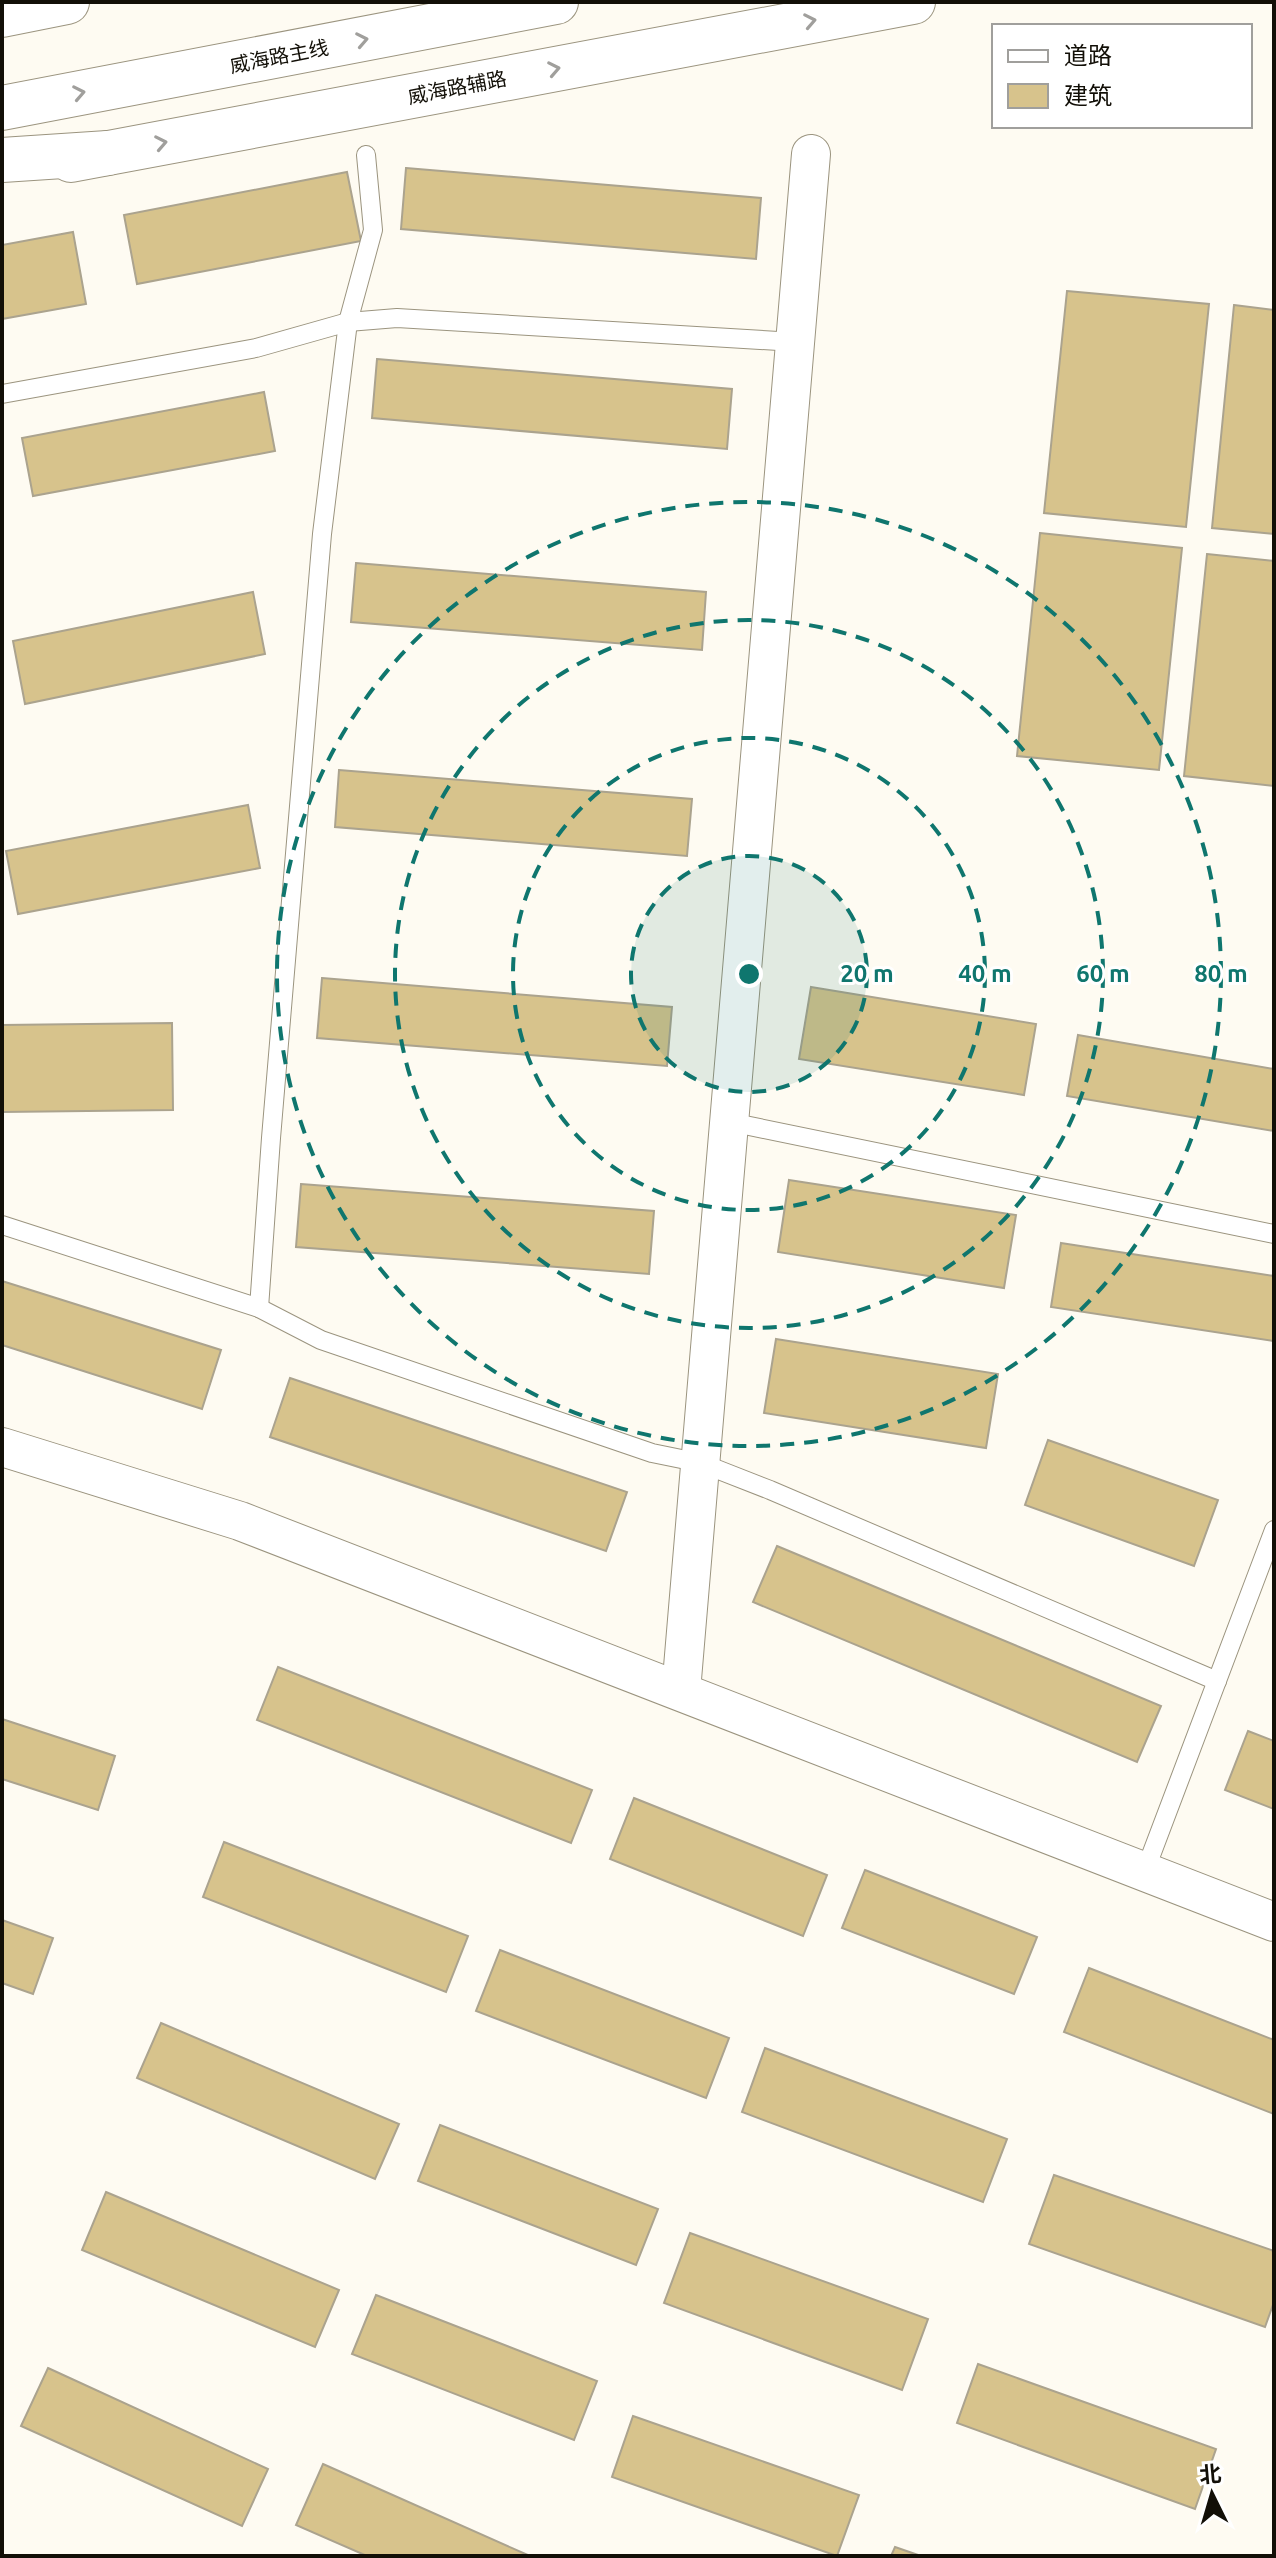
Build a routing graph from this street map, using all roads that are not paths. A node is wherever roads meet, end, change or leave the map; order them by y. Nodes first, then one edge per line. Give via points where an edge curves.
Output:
1 (67, 2) edge
2 (556, 2) edge
3 (913, 2) edge
4 (2, 15) edge
5 (2, 108) edge
6 (108, 153) junction
7 (811, 154) dead end
8 (366, 155) dead end
9 (2, 160) edge
10 (2, 173) edge
11 (348, 322) junction
12 (795, 342) junction
13 (2, 394) edge
14 (730, 1122) junction
15 (2, 1225) edge
16 (1274, 1234) edge
17 (259, 1308) junction
18 (2, 1447) edge
19 (701, 1463) junction
20 (1274, 1530) edge
21 (1217, 1681) junction
22 (681, 1691) junction
23 (1145, 1871) junction
24 (1274, 1922) edge

1 - 4 main road
5 -> 2 main road, 威海路主线
6 -> 3 main road, 威海路辅路
6 - 9 main road
6 - 10 main road, 威海路辅路
7 - 12 street
8 - 11 lane via 373,230
11 - 12 lane via 397,318
11 - 13 lane via 256,348
11 - 17 lane via 322,534
12 - 14 street
14 - 16 lane
14 - 19 street
15 - 17 lane
17 - 19 lane via 321,1340 652,1453
18 - 22 street via 240,1521
19 - 21 lane
19 - 22 street
20 - 21 lane
21 - 23 lane
22 - 23 street
23 - 24 street

